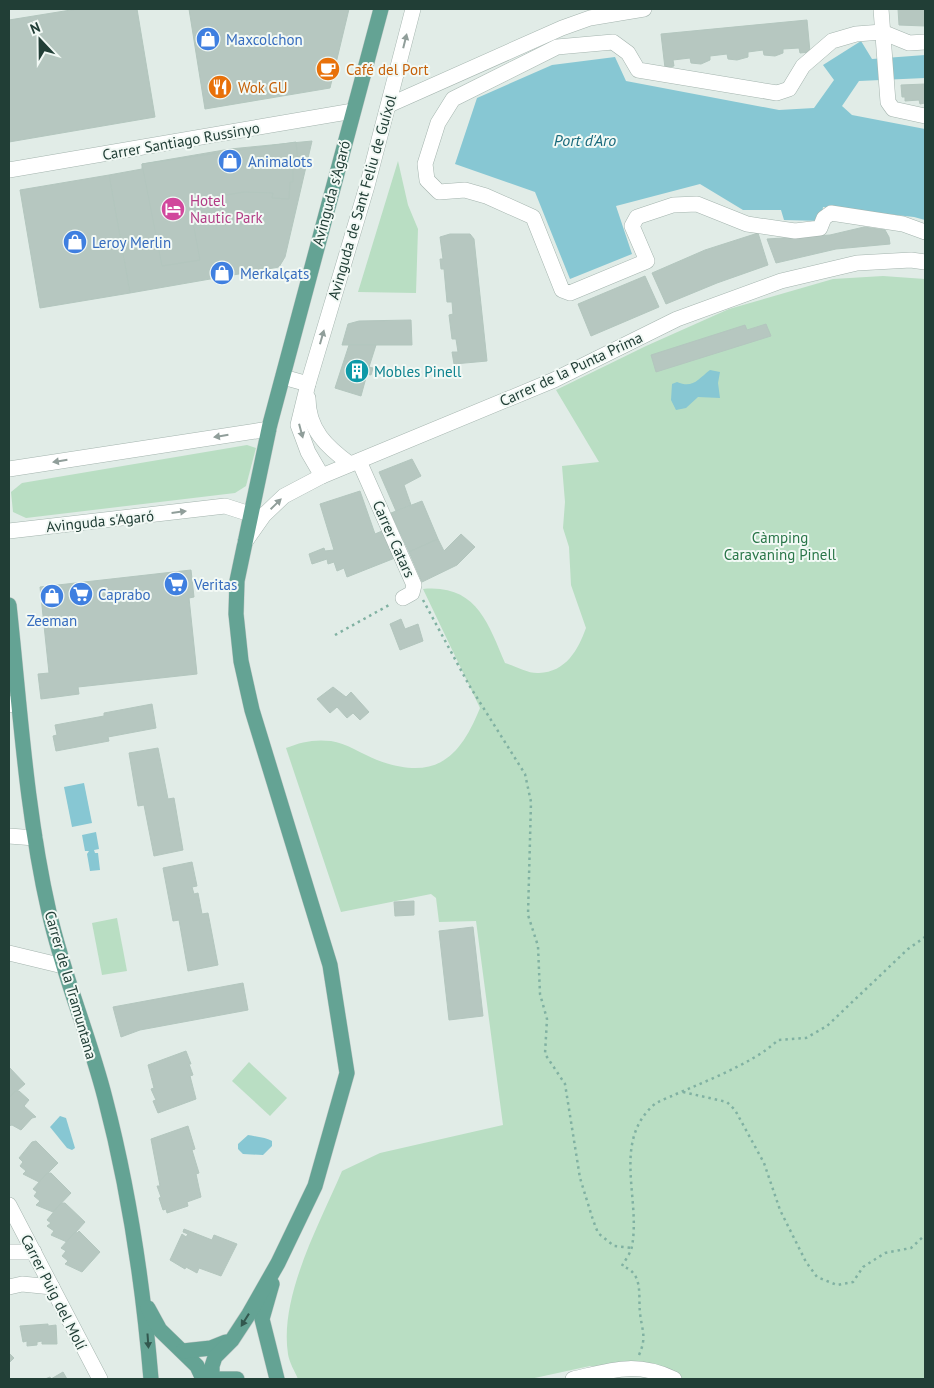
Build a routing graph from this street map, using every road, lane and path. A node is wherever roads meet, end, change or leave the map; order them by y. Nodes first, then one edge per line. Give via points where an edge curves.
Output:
1 (382, 9) edge
2 (413, 9) edge
3 (644, 9) edge
4 (881, 9) edge
5 (616, 10) edge
6 (882, 32) junction
7 (925, 42) edge
8 (389, 105) junction
9 (353, 111) junction
10 (925, 116) edge
11 (9, 170) edge
12 (925, 232) edge
13 (925, 262) edge
14 (283, 377) junction
15 (308, 384) junction
16 (269, 429) junction
17 (355, 463) junction
18 (9, 469) edge
19 (322, 476) junction
20 (250, 514) junction
21 (9, 531) edge
22 (245, 542) junction
23 (414, 585) junction
24 (403, 598) joint
25 (9, 605) edge
26 (335, 635) dead end
27 (13, 703) edge
28 (9, 836) edge
29 (35, 838) junction
30 (925, 937) edge
31 (9, 953) edge
32 (63, 966) junction
33 (681, 1091) junction
34 (9, 1204) edge
35 (925, 1235) edge
36 (632, 1248) junction
37 (9, 1252) edge
38 (34, 1252) junction
39 (278, 1263) junction
40 (52, 1286) junction
41 (9, 1287) edge
42 (145, 1302) junction
43 (232, 1340) junction
44 (183, 1351) junction
45 (635, 1369) junction
46 (100, 1379) edge
47 (151, 1379) edge
48 (203, 1379) edge
49 (211, 1379) edge
50 (237, 1379) edge
51 (277, 1379) edge
52 (573, 1379) edge
53 (674, 1379) edge

1 - 9 main road, Avinguda s'Agaró
8 -> 2 street, Avinguda de Sant Feliu de Guíxol
3 - 5 street
4 - 6 street
5 - 8 street via 562,28
6 - 7 street via 909,43
6 - 10 street via 888,102 893,109
6 - 12 street via 856,34 832,42 803,66 789,89 777,93 638,70 628,53 613,42 557,47 453,99 438,123 425,164 427,180 440,192 465,190 533,216 562,290 570,293 647,261 632,226 637,217 673,205 697,204 747,224 795,231 820,228 830,213 902,224
15 -> 8 street, Avinguda de Sant Feliu de Guíxol
9 - 11 street, Carrer Santiago Russinyo
9 - 14 main road, Avinguda s'Agaró
13 - 17 street, Carrer de la Punta Prima via 857,264 781,281 677,320 554,380
14 - 15 street
14 - 16 main road, Avinguda s'Agaró
15 - 17 street, Avinguda de Sant Feliu de Guíxol via 308,409 315,431 327,447
15 -> 19 street, Avinguda de Sant Feliu de Guíxol via 298,425
16 -> 18 street
16 - 20 main road, Avinguda s'Agaró
17 - 19 street, Carrer de la Punta Prima
17 - 23 street, Carrer Catars
22 -> 19 street, Carrer de la Punta Prima via 264,515 284,496
21 -> 20 street, Avinguda s'Agaró via 225,506
20 - 22 main road, Avinguda s'Agaró
22 - 39 main road, Avinguda s'Agaró via 237,581 236,614 241,661 252,710 330,965 347,1072 315,1186
23 - 24 street, Carrer Catars via 412,593
23 - 36 path via 529,784 528,915 538,946 540,994 547,1019 545,1054 565,1084 580,1178 598,1233 614,1246
24 - 26 path, Carrer Catars
25 - 27 main road, Carrer de la Tramuntana
27 - 29 main road, Carrer de la Tramuntana
28 - 29 street
29 - 32 main road, Carrer de la Tramuntana via 48,911
30 - 33 path via 908,949 827,1026 806,1038 778,1040 747,1061
31 - 32 street
32 - 42 main road, Carrer de la Tramuntana via 104,1096 123,1170
33 - 35 path via 727,1102 735,1110 764,1163 791,1235 817,1277 837,1285 853,1282 863,1267 885,1253 911,1248
33 - 36 path via 644,1113 632,1144
34 - 38 street, Carrer Puig del Molí
36 - 45 path via 622,1266 636,1276 645,1342
37 - 38 street
38 - 40 street, Carrer Puig del Molí
39 -> 43 main road
39 - 51 main road via 262,1319
40 - 41 street via 22,1284
40 - 46 street, Carrer Puig del Molí
42 - 44 main road, Carrer de la Tramuntana via 160,1330
42 -> 47 main road, Carrer de la Tramuntana
43 - 44 main road via 211,1348
43 - 49 main road via 215,1357
44 - 48 main road, Carrer de la Tramuntana via 197,1366
45 - 52 street via 624,1368
45 - 53 street via 652,1370
49 - 50 main road

